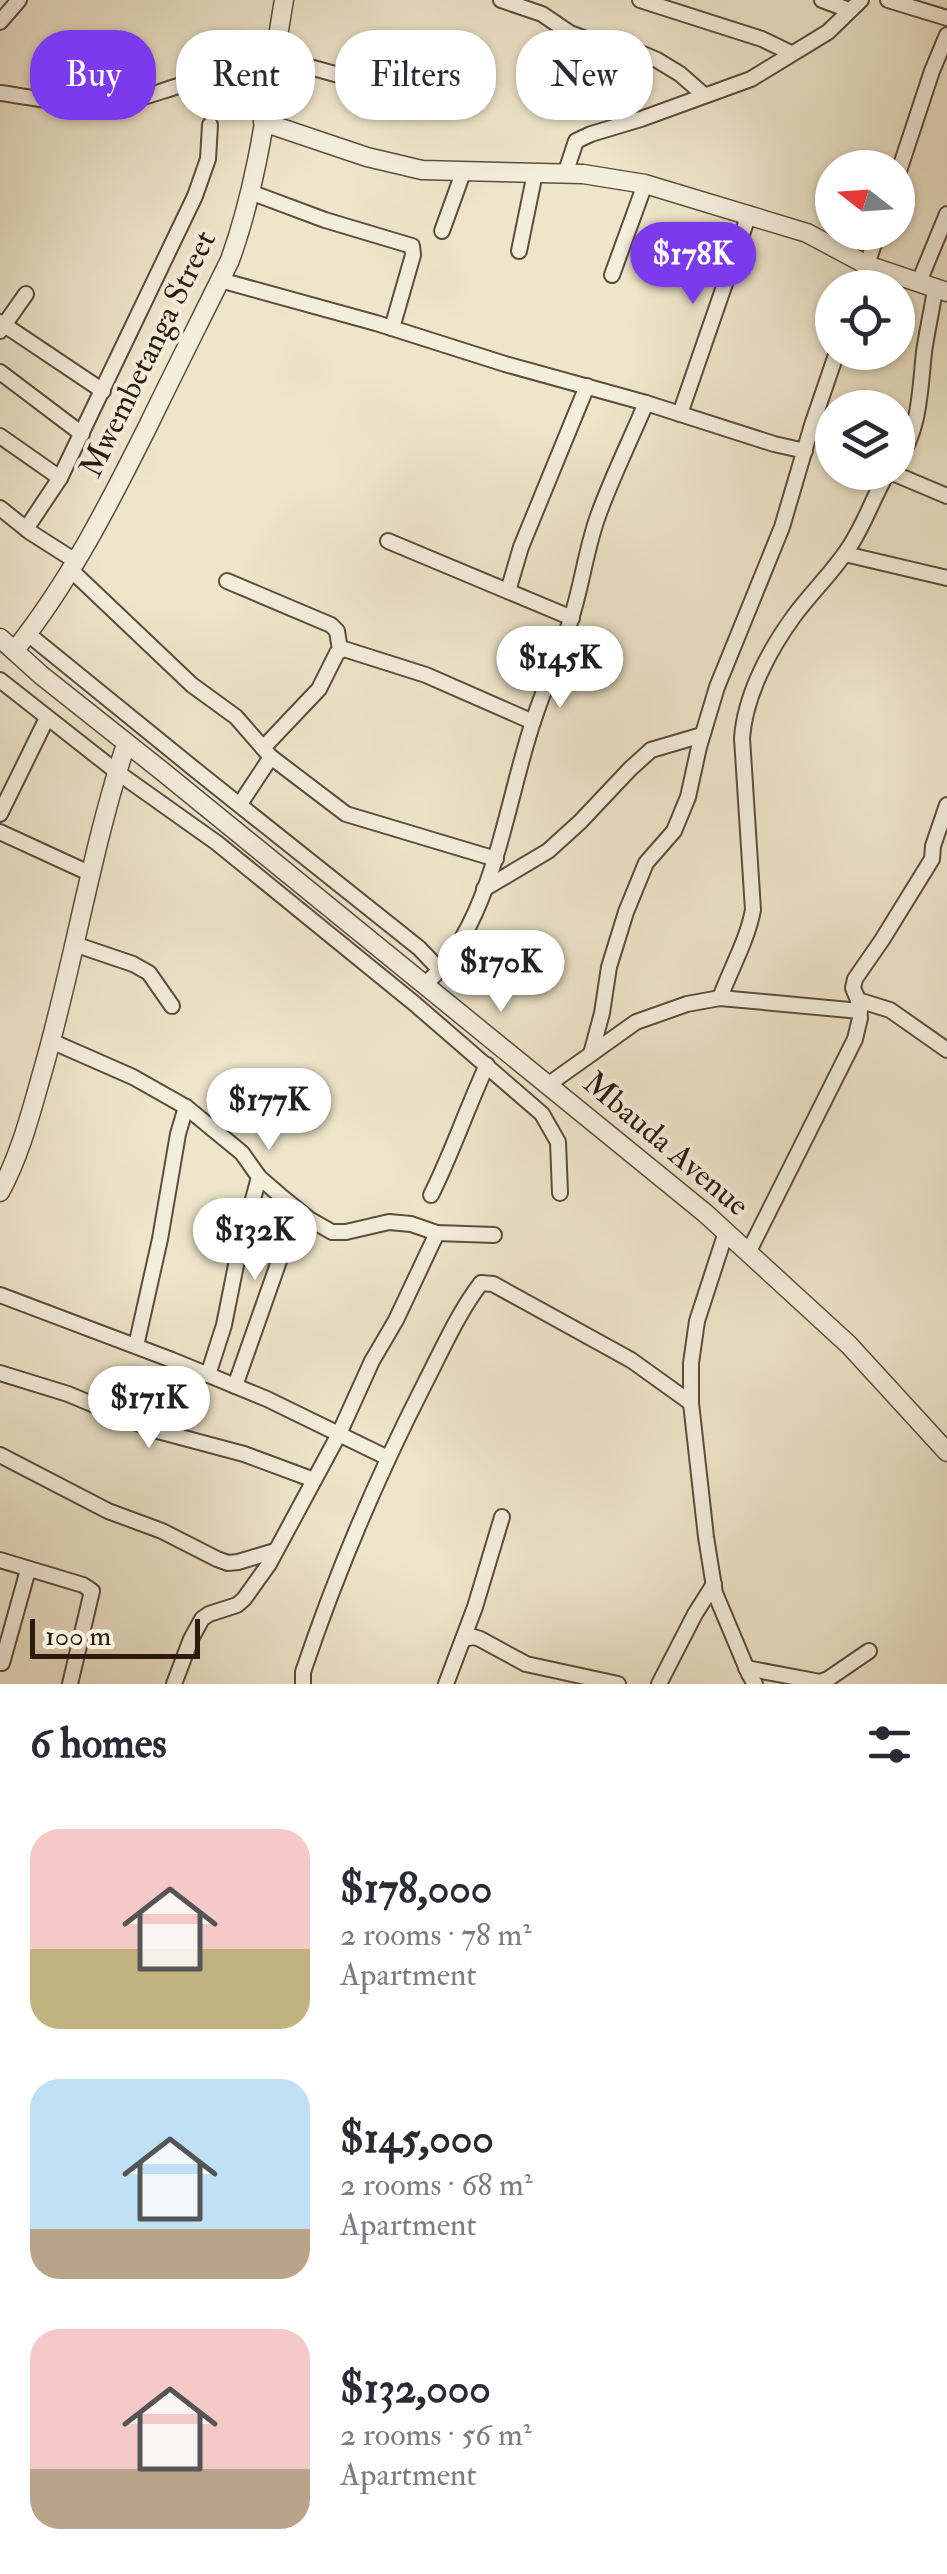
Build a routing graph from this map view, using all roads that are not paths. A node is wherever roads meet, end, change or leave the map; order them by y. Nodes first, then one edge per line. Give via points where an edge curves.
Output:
1 (19, 0) edge
2 (284, 0) edge
3 (502, 0) edge
4 (640, 0) edge
5 (822, 0) edge
6 (888, 0) edge
7 (855, 5) edge
8 (947, 18) edge
9 (0, 22) edge
10 (279, 30) edge
11 (947, 35) edge
12 (791, 52) junction
13 (176, 87) edge
14 (0, 93) edge
15 (704, 95) junction
16 (263, 122) joint
17 (210, 124) dead end
18 (906, 150) edge
19 (464, 170) junction
20 (535, 173) junction
21 (566, 174) junction
22 (645, 184) junction
23 (250, 192) junction
24 (749, 214) junction
25 (947, 214) edge
26 (442, 231) dead end
27 (872, 250) edge
28 (519, 251) dead end
29 (867, 265) junction
30 (865, 270) edge
31 (612, 276) dead end
32 (220, 280) junction
33 (934, 288) edge
34 (26, 294) dead end
35 (2, 326) edge
36 (392, 328) junction
37 (831, 370) edge
38 (0, 372) edge
39 (587, 386) junction
40 (102, 390) junction
41 (646, 404) junction
42 (680, 414) junction
43 (915, 420) edge
44 (82, 434) junction
45 (0, 436) edge
46 (805, 452) junction
47 (60, 478) junction
48 (915, 483) edge
49 (877, 490) edge
50 (947, 496) edge
51 (0, 508) edge
52 (26, 529) junction
53 (388, 541) dead end
54 (845, 554) junction
55 (75, 566) junction
56 (947, 578) edge
57 (227, 581) dead end
58 (508, 591) junction
59 (572, 618) junction
60 (28, 634) junction
61 (8, 644) edge
62 (340, 650) junction
63 (0, 680) edge
64 (47, 718) junction
65 (533, 722) junction
66 (702, 735) junction
67 (126, 744) junction
68 (267, 753) junction
69 (117, 772) junction
70 (240, 804) junction
71 (947, 805) edge
72 (0, 814) edge
73 (0, 832) edge
74 (932, 859) junction
75 (496, 860) junction
76 (947, 866) edge
77 (89, 874) junction
78 (484, 889) junction
79 (74, 944) junction
80 (441, 971) junction
81 (425, 984) junction
82 (720, 998) junction
83 (859, 1005) junction
84 (172, 1006) dead end
85 (51, 1041) junction
86 (947, 1050) edge
87 (591, 1054) junction
88 (487, 1065) junction
89 (549, 1084) junction
90 (186, 1107) junction
91 (259, 1177) junction
92 (0, 1192) edge
93 (560, 1193) dead end
94 (430, 1195) dead end
95 (298, 1210) junction
96 (726, 1232) junction
97 (437, 1233) junction
98 (494, 1235) dead end
99 (748, 1254) junction
100 (0, 1295) edge
101 (136, 1346) junction
102 (0, 1373) edge
103 (208, 1376) junction
104 (235, 1386) junction
105 (691, 1403) junction
106 (340, 1434) junction
107 (947, 1452) edge
108 (0, 1454) edge
109 (388, 1458) junction
110 (314, 1480) junction
111 (502, 1517) dead end
112 (275, 1552) junction
113 (0, 1560) edge
114 (28, 1570) junction
115 (714, 1584) junction
116 (463, 1639) junction
117 (869, 1651) dead end
118 (2, 1663) edge
119 (746, 1668) junction
120 (70, 1684) edge
121 (174, 1684) edge
122 (303, 1684) edge
123 (446, 1684) edge
124 (618, 1684) edge
125 (659, 1684) edge
126 (755, 1684) edge

1 - 9 street
2 - 10 street, Mwembetanga Street
3 - 15 street via 570,33 657,60
4 - 12 street
5 - 7 street
6 - 8 street
7 - 12 street via 828,32
11 - 18 street
12 - 15 street via 751,79
13 - 14 street via 107,104
15 - 21 street via 576,141
16 - 19 street via 404,167
16 - 23 street, Mwembetanga Street
17 - 40 street via 208,159 195,196
19 - 20 street
19 - 26 street
20 - 21 street
20 - 28 street
21 - 22 street
22 - 24 street
22 - 31 street
23 - 32 street, Mwembetanga Street
23 - 36 street via 412,246
24 - 29 street via 808,232
24 - 42 street
25 - 33 street
27 - 29 street
29 - 30 street
29 - 33 street
32 - 36 street
32 - 55 street, Mwembetanga Street
33 - 43 street
34 - 35 street
35 - 40 street
36 - 39 street
37 - 46 street
38 - 44 street
39 - 41 street
39 - 58 street
40 - 44 street
41 - 42 street
41 - 59 street via 596,519
42 - 46 street
44 - 47 street
45 - 47 street
46 - 66 street
47 - 52 street
48 - 50 street
49 - 54 street
51 - 52 street
52 - 55 street
53 - 58 street
54 - 56 street
54 - 82 street via 774,648 743,719 753,910
55 - 60 street, Mwembetanga Street
55 - 68 street
57 - 62 street via 330,625
58 - 59 street
59 - 65 street
60 - 61 street, Mwembetanga Street
60 - 70 street
61 - 67 street, Mbauda Avenue
62 - 65 street via 426,676
62 - 68 street via 320,690
63 - 64 street
64 - 69 street
64 - 72 street
65 - 75 street
66 - 78 street via 651,750 548,851
66 - 87 street via 674,832 646,863 626,912
67 - 69 street
67 - 81 street, Mbauda Avenue
68 - 70 street
68 - 75 street via 346,814
69 - 77 street
69 - 88 street via 218,843
70 - 80 street
71 - 74 street
73 - 77 street
74 - 76 street
74 - 83 street via 855,978
75 - 78 street
77 - 79 street
78 - 80 street
79 - 84 street via 149,973
79 - 85 street
80 - 81 street
81 - 89 street, Mbauda Avenue
82 - 83 street
82 - 87 street via 636,1022
83 - 86 street via 890,1010
83 - 99 street via 855,1038
85 - 90 street via 134,1076
85 - 92 street
87 - 89 street
88 - 93 street via 542,1114 558,1142
88 - 94 street
89 - 96 street, Mbauda Avenue
90 - 91 street via 242,1153
90 - 101 street
91 - 95 street
91 - 103 street
95 - 97 street via 332,1232 389,1222
95 - 104 street
96 - 99 street, Mbauda Avenue
96 - 105 street via 697,1321
97 - 98 street
97 - 106 street
99 - 107 street, Mbauda Avenue via 849,1345
100 - 101 street
101 - 103 street
102 - 110 street
103 - 104 street
104 - 106 street
105 - 109 street via 632,1360 486,1282 461,1315
105 - 115 street
106 - 109 street
106 - 110 street
108 - 112 street via 228,1563
109 - 122 street via 342,1561
110 - 112 street
111 - 116 street
112 - 121 street via 244,1599 202,1619
113 - 114 street
114 - 118 street
114 - 120 street via 92,1591
115 - 119 street
115 - 125 street
116 - 123 street
116 - 124 street via 480,1639 526,1664
117 - 119 street via 820,1682
119 - 126 street

